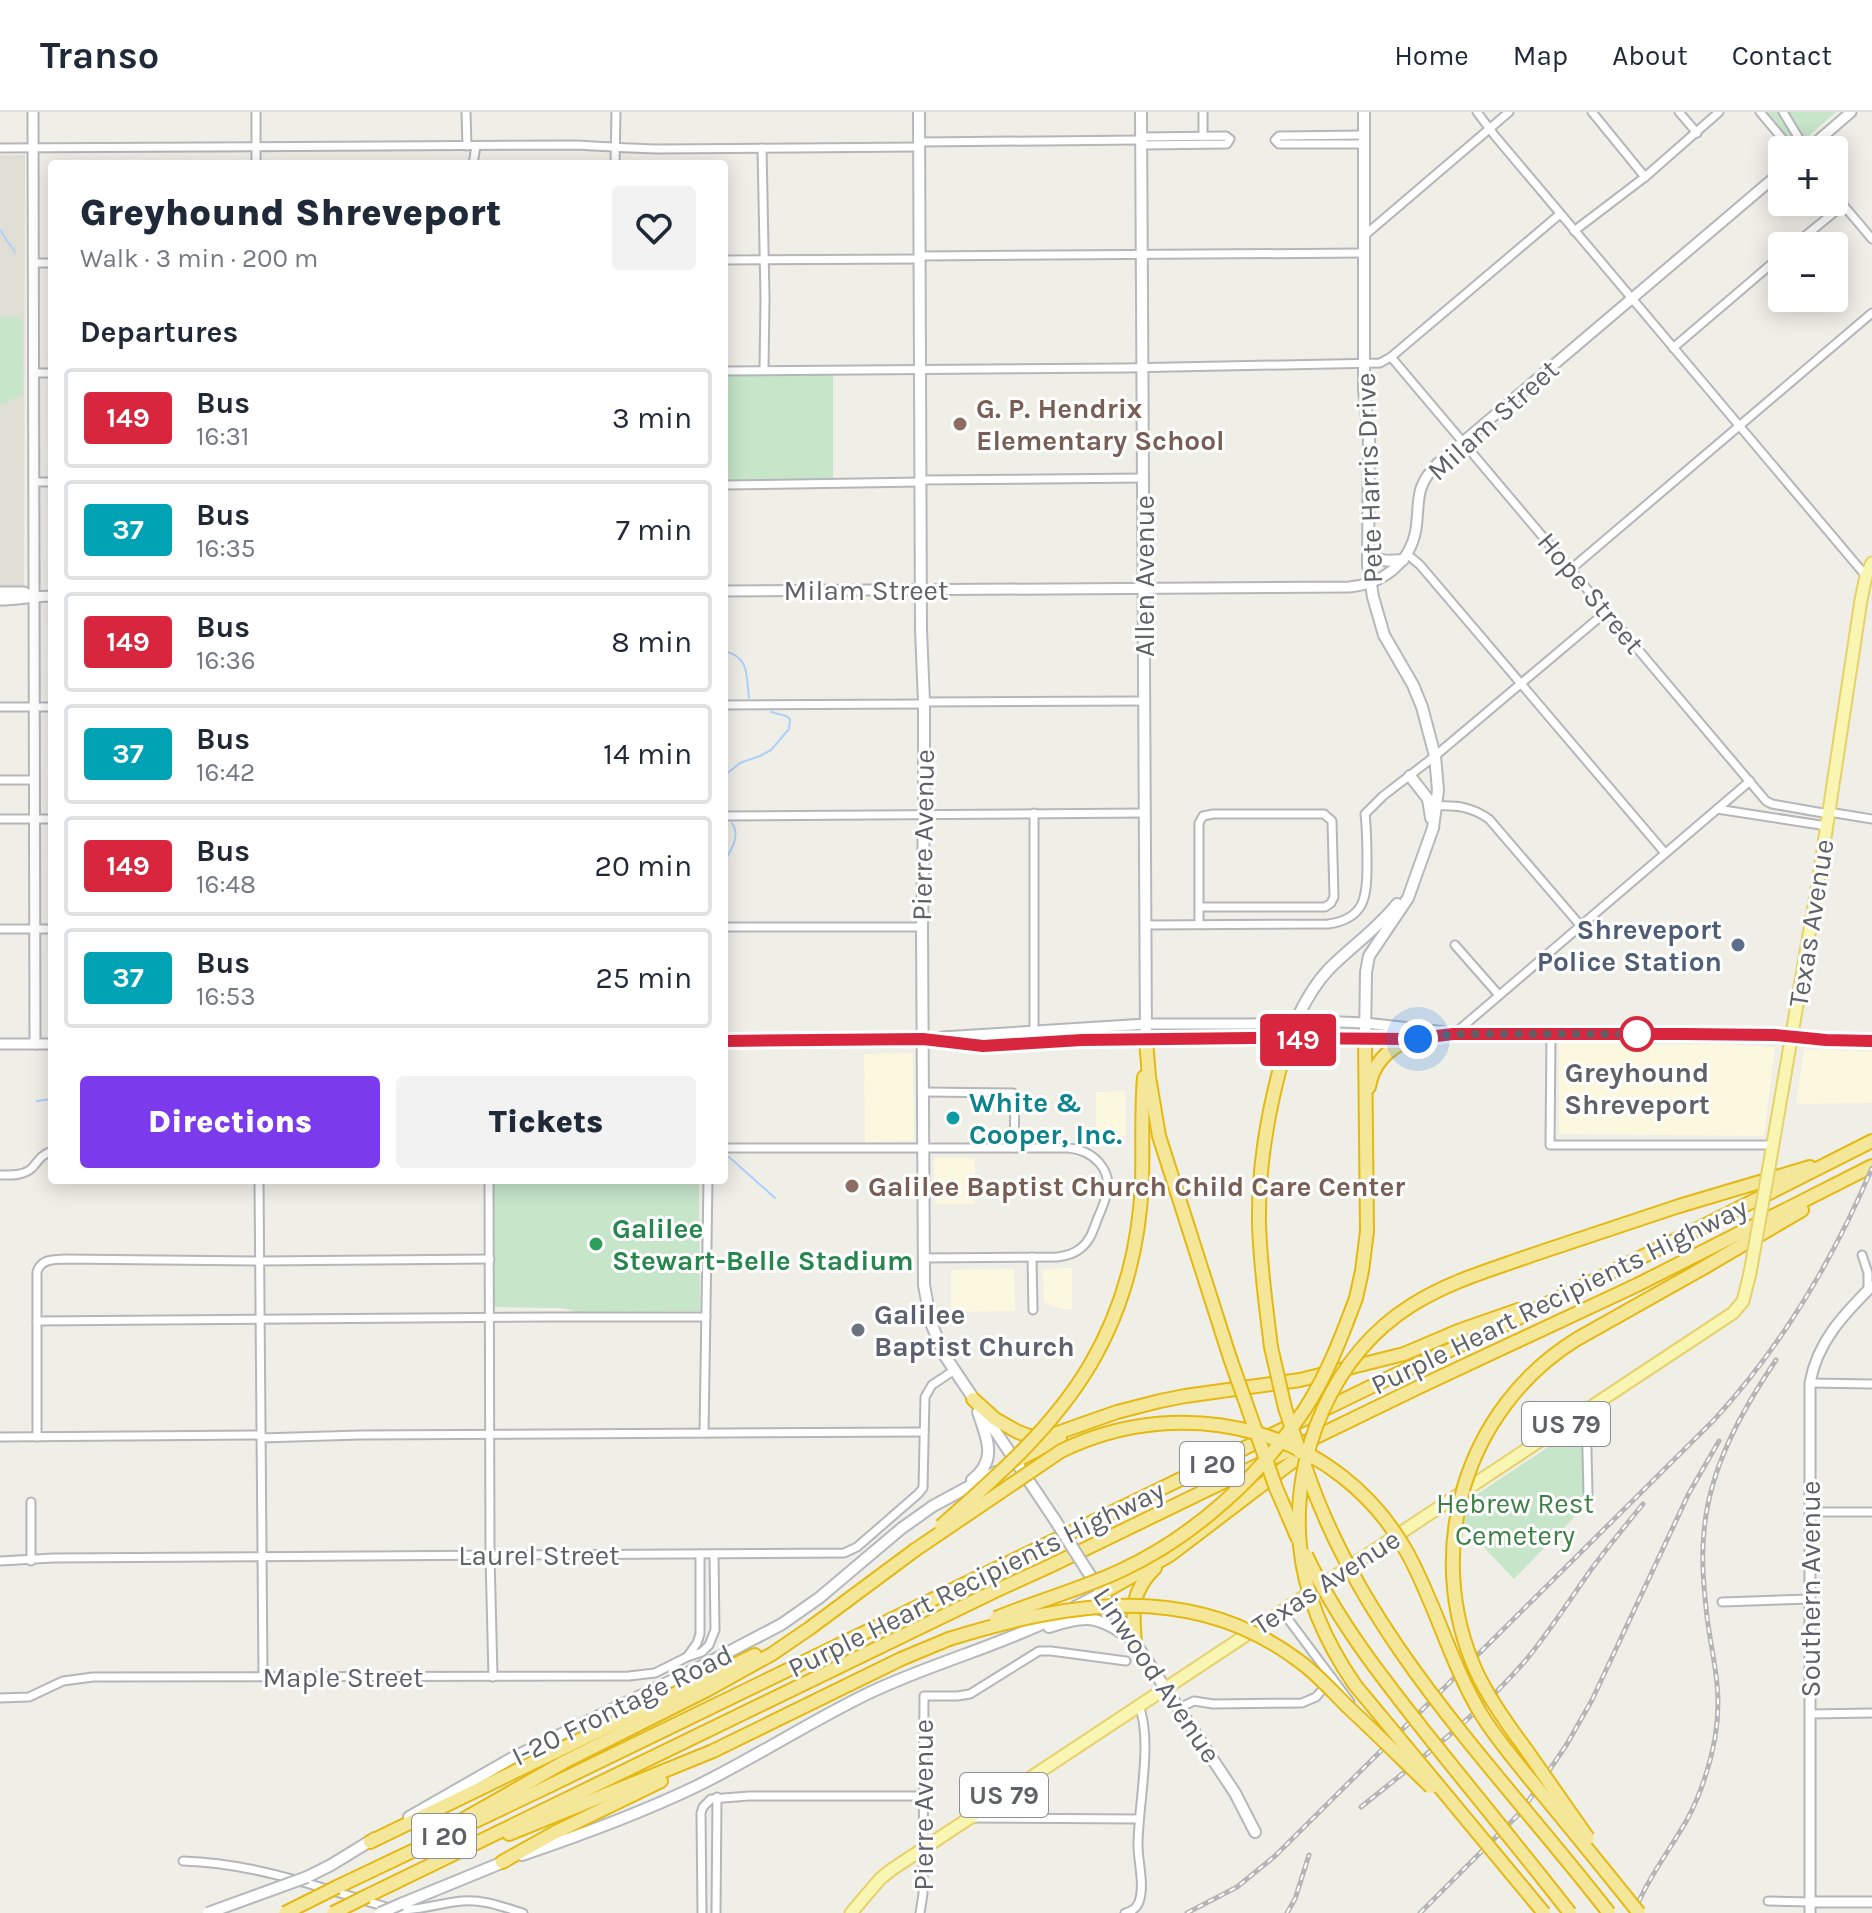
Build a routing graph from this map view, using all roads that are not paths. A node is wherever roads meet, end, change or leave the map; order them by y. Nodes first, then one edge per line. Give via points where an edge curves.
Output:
1 (33, 112) edge
2 (256, 112) edge
3 (466, 112) edge
4 (616, 112) edge
5 (919, 112) edge
6 (1141, 112) edge
7 (1203, 112) edge
8 (1364, 112) edge
9 (1477, 112) edge
10 (1509, 112) edge
11 (1592, 112) edge
12 (1679, 112) edge
13 (1719, 112) edge
14 (1760, 112) edge
15 (1783, 112) edge
16 (1851, 112) edge
17 (1489, 129) junction
18 (1697, 133) junction
19 (1203, 136) junction
20 (1780, 136) edge
21 (1798, 136) edge
22 (1823, 136) edge
23 (1364, 140) junction
24 (1141, 141) junction
25 (919, 144) junction
26 (471, 146) junction
27 (256, 147) junction
28 (615, 147) junction
29 (0, 148) edge
30 (33, 148) junction
31 (762, 148) junction
32 (256, 160) edge
33 (473, 160) edge
34 (615, 160) edge
35 (1645, 177) junction
36 (1768, 183) edge
37 (1848, 211) edge
38 (1560, 214) junction
39 (1830, 216) edge
40 (1574, 231) junction
41 (1810, 232) edge
42 (1364, 236) junction
43 (1872, 239) edge
44 (1364, 253) junction
45 (1142, 254) junction
46 (920, 257) junction
47 (763, 259) junction
48 (728, 260) edge
49 (33, 263) junction
50 (48, 263) edge
51 (1768, 267) edge
52 (1632, 299) junction
53 (1872, 313) edge
54 (1673, 348) junction
55 (1391, 357) junction
56 (1365, 363) junction
57 (1143, 367) junction
58 (920, 369) junction
59 (764, 370) junction
60 (728, 371) edge
61 (33, 373) junction
62 (48, 373) edge
63 (1740, 426) junction
64 (1463, 442) junction
65 (1143, 478) junction
66 (921, 481) junction
67 (34, 482) junction
68 (48, 482) edge
69 (728, 485) edge
70 (1368, 550) junction
71 (1405, 557) junction
72 (1872, 563) edge
73 (1571, 569) junction
74 (1866, 576) junction
75 (1371, 583) junction
76 (1144, 588) junction
77 (921, 590) junction
78 (728, 591) edge
79 (0, 592) edge
80 (33, 596) junction
81 (48, 596) edge
82 (0, 600) edge
83 (1607, 611) junction
84 (1522, 684) junction
85 (1144, 701) junction
86 (924, 703) junction
87 (728, 705) edge
88 (0, 707) edge
89 (34, 707) junction
90 (48, 707) edge
91 (1435, 756) junction
92 (1410, 776) junction
93 (0, 780) edge
94 (34, 780) junction
95 (1750, 781) junction
96 (1437, 806) junction
97 (1717, 809) junction
98 (1034, 813) junction
99 (1145, 813) junction
100 (924, 815) junction
101 (728, 816) edge
102 (1828, 817) junction
103 (0, 819) edge
104 (34, 819) junction
105 (48, 819) edge
106 (1872, 819) edge
107 (1433, 828) junction
108 (1665, 853) junction
109 (1416, 876) junction
110 (1199, 907) junction
111 (1199, 924) junction
112 (1145, 925) junction
113 (1580, 925) junction
114 (728, 927) edge
115 (922, 927) junction
116 (0, 929) edge
117 (35, 929) junction
118 (48, 929) edge
119 (1455, 945) dead end
120 (1498, 994) junction
121 (1295, 1021) junction
122 (1365, 1023) junction
123 (1146, 1024) junction
124 (1034, 1031) junction
125 (1453, 1034) junction
126 (1551, 1034) junction
127 (1792, 1037) junction
128 (923, 1039) junction
129 (1365, 1039) junction
130 (1411, 1039) junction
131 (1288, 1040) junction
132 (728, 1041) edge
133 (1872, 1041) edge
134 (1034, 1042) junction
135 (0, 1044) edge
136 (35, 1044) junction
137 (48, 1044) edge
138 (1146, 1044) junction
139 (924, 1092) junction
140 (1366, 1102) junction
141 (1872, 1141) edge
142 (1773, 1145) junction
143 (728, 1148) edge
144 (1014, 1148) junction
145 (924, 1149) junction
146 (48, 1153) edge
147 (1840, 1158) junction
148 (1868, 1169) edge
149 (0, 1175) edge
150 (259, 1184) edge
151 (489, 1184) edge
152 (708, 1184) edge
153 (1872, 1255) edge
154 (1032, 1257) junction
155 (923, 1258) junction
156 (490, 1259) junction
157 (260, 1261) junction
158 (1870, 1288) edge
159 (1562, 1295) junction
160 (1033, 1310) dead end
161 (706, 1317) junction
162 (490, 1318) junction
163 (260, 1319) junction
164 (37, 1321) junction
165 (953, 1371) junction
166 (1810, 1383) junction
167 (1872, 1384) edge
168 (973, 1399) junction
169 (1586, 1411) junction
170 (1088, 1423) junction
171 (1339, 1425) junction
172 (924, 1432) junction
173 (704, 1433) junction
174 (490, 1434) junction
175 (261, 1436) junction
176 (0, 1437) edge
177 (37, 1437) junction
178 (1016, 1461) junction
179 (1588, 1493) dead end
180 (942, 1501) junction
181 (31, 1502) dead end
182 (1810, 1512) junction
183 (1872, 1512) edge
184 (1055, 1520) joint
185 (915, 1550) junction
186 (700, 1554) junction
187 (714, 1554) junction
188 (1170, 1555) junction
189 (490, 1556) junction
190 (262, 1557) junction
191 (0, 1561) edge
192 (31, 1561) junction
193 (1102, 1593) junction
194 (1810, 1599) junction
195 (1722, 1602) dead end
196 (837, 1607) junction
197 (1282, 1611) junction
198 (949, 1639) junction
199 (1001, 1642) junction
200 (1135, 1642) junction
201 (687, 1657) junction
202 (1126, 1661) dead end
203 (263, 1676) junction
204 (493, 1677) junction
205 (1332, 1678) junction
206 (1166, 1688) junction
207 (0, 1698) edge
208 (1351, 1704) dead end
209 (1139, 1706) junction
210 (1179, 1708) junction
211 (1872, 1713) edge
212 (1810, 1714) junction
213 (713, 1751) junction
214 (922, 1796) junction
215 (717, 1797) junction
216 (969, 1818) junction
217 (1139, 1819) junction
218 (1470, 1826) junction
219 (1255, 1832) dead end
220 (370, 1842) junction
221 (923, 1848) junction
222 (183, 1861) dead end
223 (502, 1862) junction
224 (417, 1871) junction
225 (363, 1875) junction
226 (1768, 1901) dead end
227 (1810, 1902) junction
228 (1872, 1902) edge
229 (208, 1913) edge
230 (285, 1913) edge
231 (333, 1913) edge
232 (380, 1913) edge
233 (523, 1913) edge
234 (702, 1913) edge
235 (716, 1913) edge
236 (851, 1913) edge
237 (920, 1913) edge
238 (1125, 1913) edge
239 (1544, 1913) edge
240 (1570, 1913) edge
241 (1609, 1913) edge
242 (1640, 1913) edge
243 (1810, 1913) edge

1 - 30 street
2 - 27 street
3 - 26 street
4 - 28 street
5 - 25 main road, Pierre Avenue
6 - 24 main road, Allen Avenue
7 - 19 street
8 - 23 main road, Pete Harris Drive
9 - 17 street
10 - 17 street
11 - 35 street
12 - 18 street
13 - 18 street
14 - 20 street
15 - 21 street
16 - 22 street
17 - 38 street
17 - 42 street
18 - 35 street
19 - 24 street
19 - 24 street via 1226,136 1230,141
23 - 23 street via 1279,136 1275,140 1279,144
23 - 42 main road, Pete Harris Drive
24 - 25 street
24 - 45 main road, Allen Avenue
25 - 31 street
25 - 46 main road, Pierre Avenue
26 - 27 street
26 - 28 street
26 - 33 street
27 - 30 street
27 - 32 street
28 - 31 street
28 - 34 street
29 - 30 street
30 - 49 street
31 - 47 street
35 - 40 street
36 - 52 street, Milam Street
37 - 43 street
38 - 40 street
38 - 55 street
39 - 41 street
40 - 52 street
42 - 44 main road, Pete Harris Drive
44 - 45 street
44 - 56 main road, Pete Harris Drive
45 - 46 street
45 - 57 main road, Allen Avenue
46 - 47 street
46 - 58 main road, Pierre Avenue
47 - 48 street
47 - 59 street
49 - 50 street
49 - 61 street
51 - 54 street
52 - 54 street
52 - 64 street, Milam Street
53 - 63 street
54 - 63 street
55 - 56 street
55 - 64 street, Hope Street
56 - 57 street
56 - 70 main road, Pete Harris Drive
57 - 58 street
57 - 65 main road, Allen Avenue
58 - 59 street
58 - 66 main road, Pierre Avenue
59 - 60 street
61 - 62 street
61 - 67 street
63 - 73 street
63 - 74 street
64 - 71 street, Milam Street via 1422,486
64 - 73 street, Hope Street
65 - 66 street
65 - 76 main road, Allen Avenue
66 - 69 street
66 - 77 main road, Pierre Avenue
67 - 68 street
67 - 80 street
70 - 71 main road via 1386,561
70 - 75 main road, Pete Harris Drive
71 - 75 street, Milam Street
71 - 84 street via 1420,565
72 - 74 main road, Texas Avenue / US 79
73 - 83 street, Hope Street
74 - 102 main road, Texas Avenue / US 79
75 - 76 street, Milam Street
75 - 91 main road, Pete Harris Drive via 1380,624 1413,685
76 - 77 street, Milam Street
76 - 85 main road, Allen Avenue
77 - 78 street, Milam Street
77 - 86 main road, Pierre Avenue
79 - 80 street
80 - 81 street
80 - 82 street
80 - 89 street
83 - 84 street
83 - 95 street, Hope Street
84 - 91 street
84 - 108 street
85 - 86 street
85 - 99 main road, Allen Avenue
86 - 87 street
86 - 100 main road, Pierre Avenue
88 - 89 street
89 - 90 street
89 - 94 street
91 - 92 street
91 - 96 main road, Pete Harris Drive
92 - 107 main road via 1428,799
92 - 111 street via 1365,814 1367,890 1350,917 1328,924
93 - 94 street
94 - 104 street
95 - 97 street
95 - 102 street, Hope Street via 1772,804
96 - 107 main road, Pete Harris Drive
96 - 113 street via 1466,807 1489,819
97 - 102 street
97 - 108 street
98 - 99 street
98 - 100 street
98 - 124 street
99 - 112 main road, Allen Avenue
100 - 101 street
100 - 115 main road, Pierre Avenue
102 - 106 street
102 - 127 main road, Texas Avenue / US 79
103 - 104 street
104 - 105 street
104 - 117 street
107 - 109 main road, Pete Harris Drive
108 - 113 street
109 - 121 main road, Pete Harris Drive via 1382,921 1320,979
109 - 122 main road, Pete Harris Drive via 1408,898 1369,956
110 - 110 street via 1203,816 1324,814 1332,821 1330,905
110 - 111 street
111 - 112 street
112 - 123 main road, Allen Avenue
113 - 120 street
114 - 115 street
115 - 128 main road, Pierre Avenue
116 - 117 street
117 - 118 street
117 - 136 street
119 - 120 street
120 - 125 street
121 - 122 street
121 - 123 street
121 - 131 main road, Pete Harris Drive
122 - 125 street
122 - 129 main road, Pete Harris Drive
123 - 124 street
123 - 138 main road, Allen Avenue
124 - 128 street
124 - 134 street
125 - 126 street
125 - 130 street
126 - 127 street
126 - 142 street via 1550,1145
127 - 133 street
127 - 142 main road, Texas Avenue / US 79
128 - 132 street
128 - 134 street via 983,1046
128 - 139 main road, Pierre Avenue
129 - 130 street
129 - 131 street
129 - 140 highway
130 - 140 highway via 1384,1054 1371,1075
131 - 138 street
131 - 241 highway, bridge via 1264,1147 1259,1223 1271,1347 1313,1491 1363,1596 1412,1669
134 - 138 street
135 - 136 street
136 - 137 street
138 - 185 highway, bridge via 1135,1245 1107,1337 1068,1400 1037,1436
138 - 240 highway, bridge via 1159,1136 1230,1358 1315,1575 1392,1691
139 - 144 street via 1013,1093
139 - 145 main road, Pierre Avenue
140 - 198 highway, bridge via 1367,1231 1356,1298 1333,1358 1278,1446 1180,1537 1122,1570
141 - 147 highway, Purple Heart Recipients Highway / I 20
142 - 169 main road, Texas Avenue / US 79, bridge via 1743,1301 1733,1313
143 - 145 street
144 - 145 street
144 - 154 street via 1086,1152 1107,1179 1090,1238 1079,1250
145 - 155 main road, Pierre Avenue
146 - 149 street via 27,1172
147 - 159 highway, Purple Heart Recipients Highway / I 20
147 - 218 highway, bridge via 1460,1280 1409,1306 1377,1332 1333,1388 1301,1486 1299,1533 1308,1588 1329,1646 1355,1685
148 - 171 highway, Purple Heart Recipients Highway / I 20
148 - 242 highway, bridge via 1562,1349 1535,1370 1493,1422 1460,1501 1453,1576 1477,1672
150 - 157 street
151 - 156 street
152 - 161 street
153 - 158 street via 1860,1255
154 - 155 street
154 - 160 street
155 - 165 main road, Pierre Avenue via 931,1323
156 - 157 street
156 - 162 street
157 - 163 street
157 - 164 street via 45,1261 37,1272
158 - 166 street, Southern Avenue via 1829,1333
159 - 170 highway via 1404,1354 1300,1380 1172,1398
159 - 225 highway, Purple Heart Recipients Highway / I 20
161 - 162 street
161 - 173 street
162 - 163 street
162 - 174 street
163 - 164 street
163 - 175 street
164 - 177 street
165 - 168 main road, Pierre Avenue
165 - 172 street, Laurel Street via 926,1393
166 - 167 street
166 - 182 street, Southern Avenue
168 - 170 highway via 1005,1426 1029,1436 1059,1434
168 - 178 main road, Pierre Avenue
168 - 180 main road via 988,1440 988,1459 980,1473
169 - 179 street
169 - 197 main road, Texas Avenue / US 79
170 - 178 highway
171 - 188 highway
171 - 224 highway, Purple Heart Recipients Highway / I 20
172 - 173 street
172 - 187 street, Laurel Street via 923,1488 850,1551
173 - 174 street
174 - 175 street
174 - 189 street
175 - 177 street
175 - 190 street
176 - 177 street
178 - 180 main road, I-20 Frontage Road
178 - 184 main road, Pierre Avenue
180 - 220 main road, I-20 Frontage Road via 782,1624 514,1757
181 - 192 street
182 - 183 street
182 - 194 street, Southern Avenue
184 - 193 main road, Linwood Avenue, bridge
185 - 196 highway
185 - 242 highway, bridge via 1061,1451 1126,1428 1206,1422 1264,1435 1299,1450 1359,1491 1393,1530 1427,1592 1467,1690 1494,1734
186 - 187 street, Laurel Street
186 - 189 street, Laurel Street
186 - 201 street via 700,1634
187 - 201 street, Maple Street via 714,1635 702,1652
188 - 193 highway
188 - 200 highway via 1137,1590
189 - 190 street, Laurel Street
189 - 204 street
190 - 192 street, Laurel Street
190 - 203 street
191 - 192 street, Laurel Street
193 - 199 main road
193 - 200 main road, Linwood Avenue
194 - 195 street
194 - 212 street, Southern Avenue
196 - 220 highway via 759,1652
196 - 225 highway via 772,1654
197 - 205 street
197 - 206 main road, Texas Avenue / US 79
198 - 213 highway
198 - 218 highway, bridge via 1027,1616 1085,1607 1165,1607 1217,1618 1301,1662
199 - 200 main road via 1087,1618 1108,1623
199 - 223 main road via 872,1692 675,1797
200 - 206 main road, Linwood Avenue
201 - 204 street, Maple Street via 647,1675
202 - 214 street, Pierre Avenue via 1039,1651 970,1694 924,1696
203 - 204 street, Maple Street
203 - 207 street, Maple Street via 76,1678 29,1697
205 - 208 street
205 - 210 street via 1316,1697 1302,1703 1194,1701
206 - 209 main road, Texas Avenue / US 79
206 - 210 main road, Linwood Avenue
209 - 216 main road, Texas Avenue / US 79
209 - 217 street via 1144,1750
210 - 219 main road, Linwood Avenue
211 - 212 street
212 - 227 street, Southern Avenue
213 - 223 highway
213 - 224 highway
214 - 215 street
214 - 221 street, Pierre Avenue
215 - 234 street via 706,1802 701,1813
215 - 235 street
216 - 217 street
216 - 221 main road, Texas Avenue / US 79
217 - 238 street via 1140,1893 1135,1909
218 - 239 highway, bridge
220 - 229 main road, I-20 Frontage Road, bridge via 307,1877
221 - 236 main road, Texas Avenue / US 79 via 884,1874
221 - 237 street, Pierre Avenue
222 - 233 street via 263,1870 393,1909 473,1901
223 - 232 main road, bridge
224 - 231 highway, Purple Heart Recipients Highway / I 20, bridge
225 - 230 highway, Purple Heart Recipients Highway / I 20, bridge
226 - 227 street
227 - 228 street
227 - 243 street, Southern Avenue

